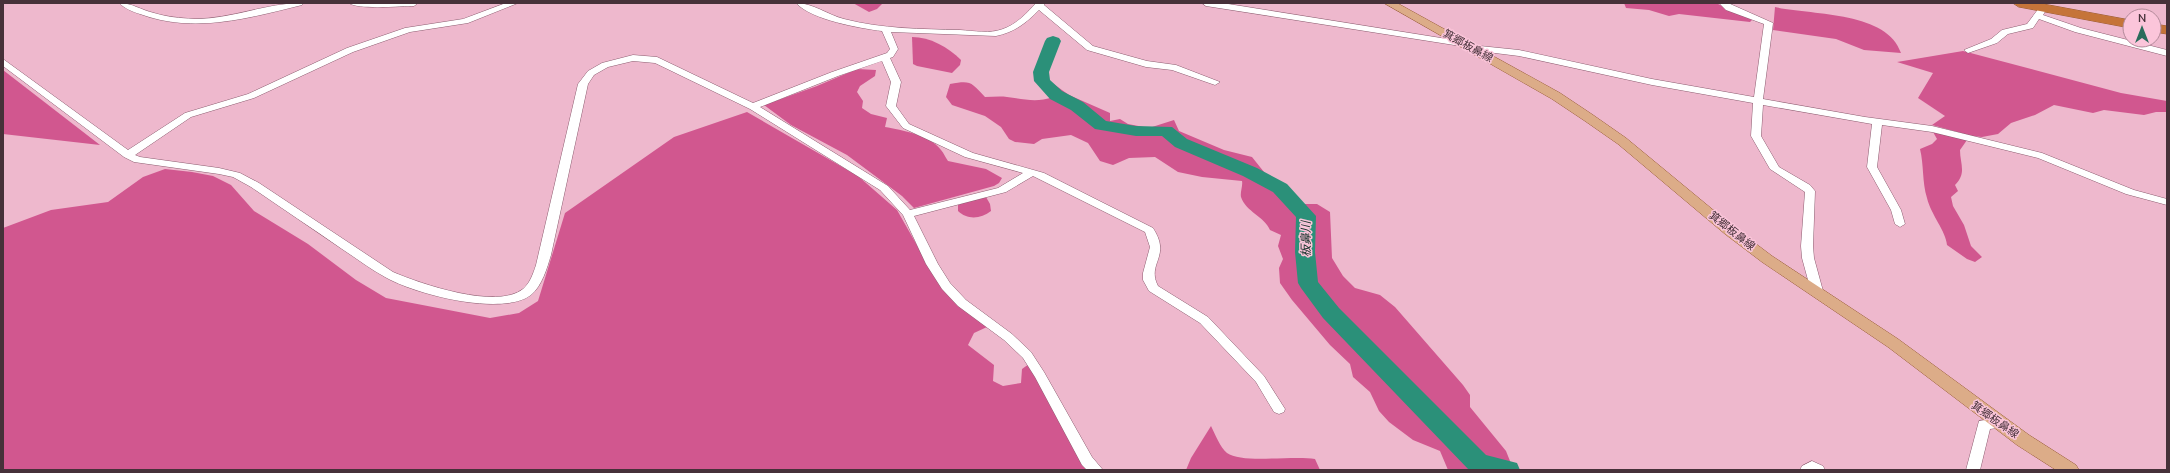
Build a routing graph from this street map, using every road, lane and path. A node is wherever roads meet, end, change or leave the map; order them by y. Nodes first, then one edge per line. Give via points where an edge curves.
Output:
1 (123, 3) edge
2 (299, 3) edge
3 (353, 3) edge
4 (414, 3) edge
5 (514, 3) edge
6 (800, 3) edge
7 (1206, 3) edge
8 (1389, 3) edge
9 (1723, 3) edge
10 (2020, 3) edge
11 (1040, 4) edge
12 (2041, 12) junction
13 (2122, 23) edge
14 (885, 29) junction
15 (1469, 46) junction
16 (1968, 50) dead end
17 (2167, 53) edge
18 (885, 58) junction
19 (3, 62) edge
20 (1215, 82) dead end
21 (1758, 100) junction
22 (753, 107) junction
23 (1877, 122) junction
24 (128, 155) junction
25 (1031, 173) junction
26 (2167, 202) edge
27 (908, 214) junction
28 (1900, 224) dead end
29 (1817, 291) junction
30 (1279, 409) dead end
31 (1999, 422) junction
32 (1096, 470) edge
33 (1807, 470) edge
34 (1818, 470) edge
35 (1973, 470) edge
36 (2070, 470) edge

1 - 2 street via 158,18 198,21 238,17
3 - 4 street
5 - 24 street via 465,21 408,30 350,50 251,96 188,115
6 - 14 street via 839,21
7 - 15 street
8 - 15 main road, 箕郷板鼻線
9 - 21 street via 1729,8 1769,23
10 - 12 highway
11 - 14 street via 1022,24 1002,33
11 - 20 street via 1090,48 1146,64 1173,67
12 - 13 highway
12 - 16 street via 2030,26 2005,32 1994,41
12 - 17 street via 2078,30
14 - 18 street via 894,50
15 - 21 street
15 - 29 main road, 箕郷板鼻線 via 1556,96 1622,141 1730,231 1767,259
18 - 22 street via 835,74
18 - 25 street via 896,82 891,106 903,124 970,155
19 - 24 street
21 - 23 street
21 - 29 street via 1756,136 1775,169 1810,192 1807,246
22 - 24 street via 657,60 633,58 597,68 583,84 539,273 527,293 503,302 438,292 389,275 255,185 236,175 151,163
22 - 27 street via 884,188
23 - 26 street via 1932,129 2042,156 2130,192
23 - 28 street via 1872,167 1896,210
25 - 27 street via 1002,190
25 - 30 street via 1046,178 1149,230 1157,252 1148,270 1149,282 1153,288 1204,320 1260,379
27 - 32 street via 932,264 946,286 962,303 1008,337 1027,355 1087,461
29 - 31 main road, 箕郷板鼻線 via 1893,343
31 - 35 street via 1984,425
31 - 36 main road, 箕郷板鼻線
33 - 34 street via 1812,466

